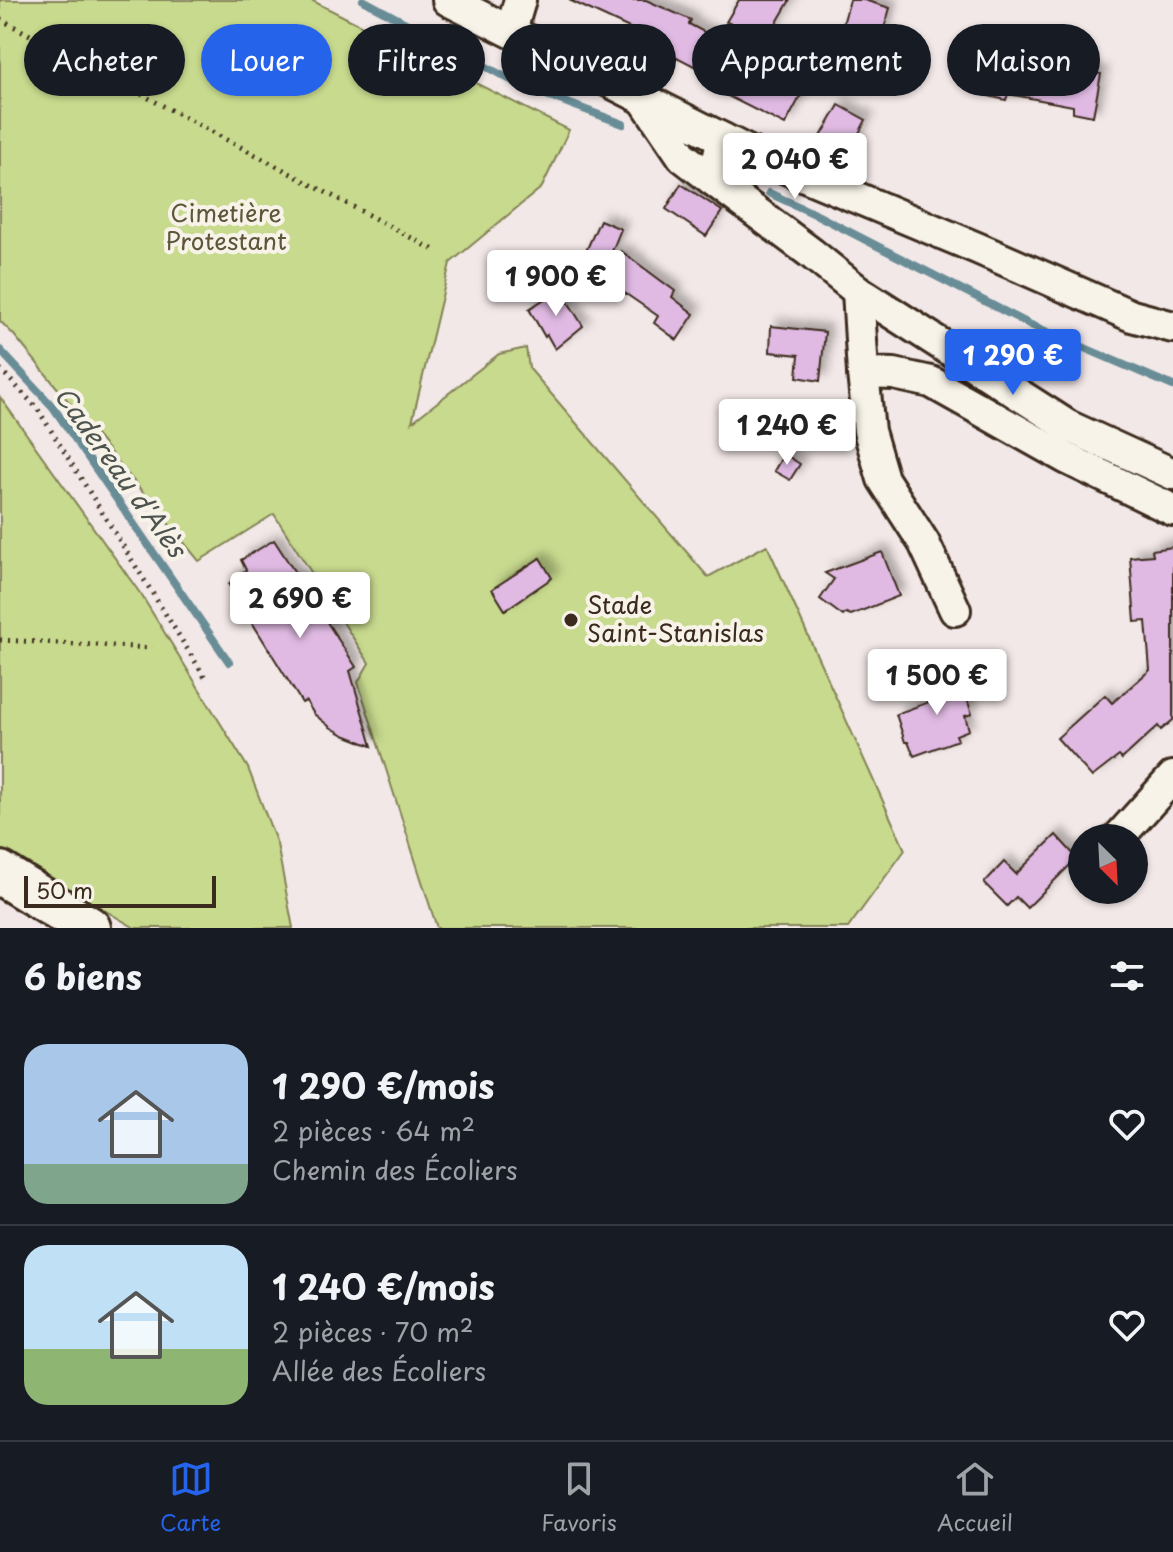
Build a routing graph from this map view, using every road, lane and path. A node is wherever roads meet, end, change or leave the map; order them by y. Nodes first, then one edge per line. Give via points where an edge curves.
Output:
1 (448, 0) edge
2 (520, 0) edge
3 (0, 19) edge
4 (513, 24) edge
5 (501, 26) edge
6 (638, 96) edge
7 (644, 99) junction
8 (723, 139) junction
9 (755, 155) junction
10 (713, 180) junction
11 (744, 204) junction
12 (436, 251) dead end
13 (858, 291) junction
14 (1173, 327) edge
15 (0, 369) edge
16 (863, 373) junction
17 (1173, 474) edge
18 (1173, 510) edge
19 (955, 610) dead end
20 (0, 640) edge
21 (152, 648) dead end
22 (206, 679) dead end
23 (1173, 777) edge
24 (1131, 824) edge
25 (0, 873) edge
26 (61, 921) edge

1 - 5 street
2 - 4 street
3 - 12 path
6 - 7 street
7 - 8 street
7 - 10 street via 683,157
8 - 9 street
8 - 10 street
9 - 11 street via 742,192
9 - 14 street via 1132,316
10 - 11 street
11 - 13 street
13 - 16 street
13 - 17 street via 1068,426
15 - 22 path via 37,408
16 - 18 street via 931,382 1066,458
16 - 19 street via 869,431 883,479 924,543
20 - 21 path
23 - 24 street
25 - 26 main road

